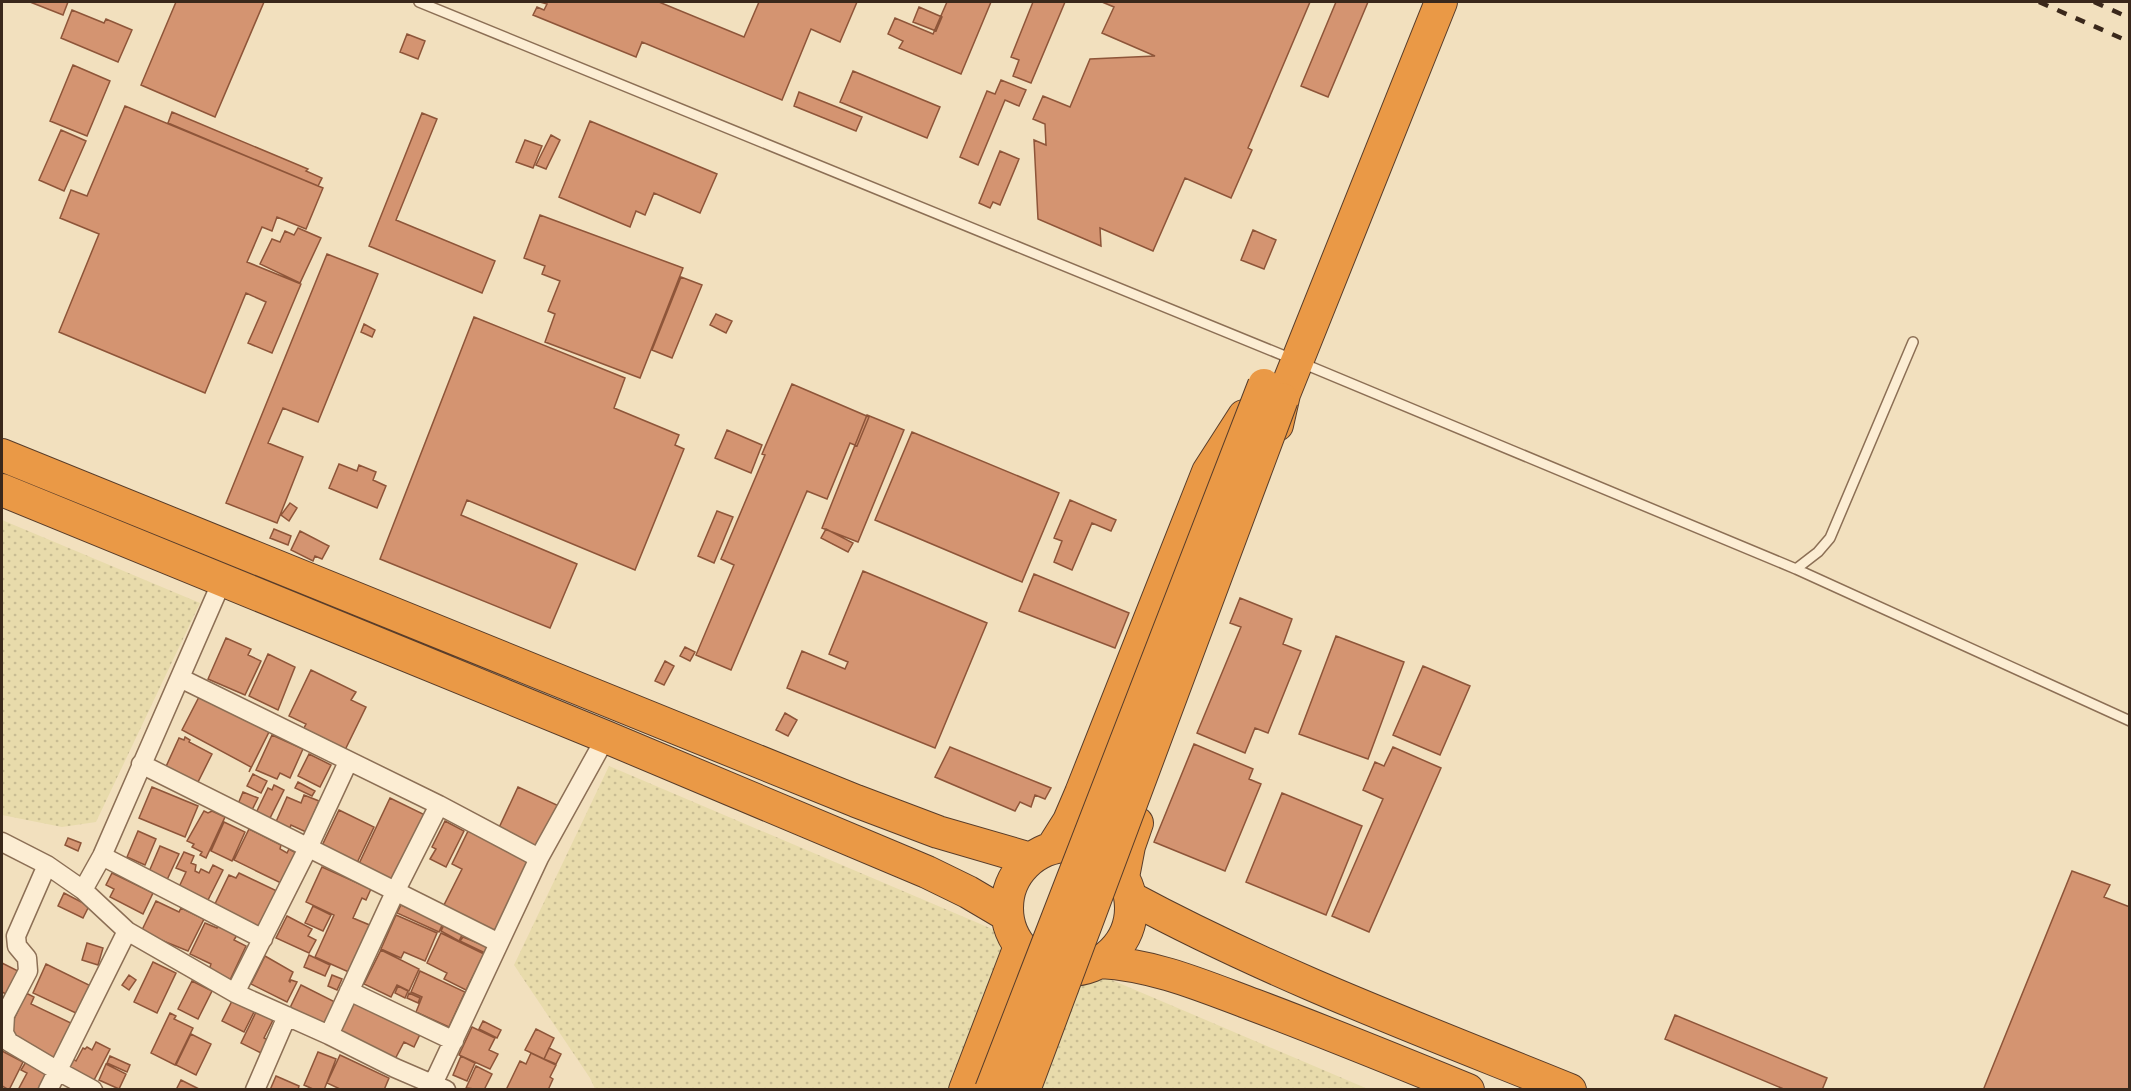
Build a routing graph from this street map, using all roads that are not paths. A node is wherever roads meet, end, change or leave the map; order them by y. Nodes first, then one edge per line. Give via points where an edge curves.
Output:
1 (419, 2) edge
2 (1420, 2) edge
3 (1441, 2) edge
4 (1913, 342) dead end
5 (1287, 358) junction
6 (1274, 389) junction
7 (2, 455) edge
8 (2, 490) edge
9 (1796, 569) junction
10 (222, 581) junction
11 (180, 678) junction
12 (2130, 721) edge
13 (606, 737) junction
14 (348, 762) junction
15 (141, 764) junction
16 (439, 805) junction
17 (2, 842) edge
18 (308, 848) junction
19 (1041, 853) junction
20 (102, 856) junction
21 (540, 858) junction
22 (46, 865) junction
23 (1127, 888) junction
24 (396, 890) junction
25 (83, 891) junction
26 (1007, 915) junction
27 (127, 932) junction
28 (263, 939) junction
29 (499, 943) junction
30 (1020, 946) junction
31 (1091, 966) junction
32 (349, 992) junction
33 (235, 993) junction
34 (286, 1017) junction
35 (329, 1035) junction
36 (454, 1041) junction
37 (58, 1071) junction
38 (439, 1087) edge
39 (48, 1089) edge
40 (93, 1089) edge
41 (255, 1089) edge
42 (965, 1089) edge
43 (991, 1089) edge
44 (1024, 1089) edge
45 (1038, 1089) edge
46 (1468, 1089) edge
47 (1570, 1089) edge

1 - 5 lane
2 - 5 highway
3 - 5 highway
4 - 9 lane via 1830,538
5 - 6 highway
5 - 9 lane
6 - 19 highway via 1208,472 1082,794 1069,821
6 - 23 highway via 1262,493 1129,846
6 - 43 highway, bridge
6 - 44 highway, bridge
7 - 19 highway via 856,801 938,832
8 - 10 highway
9 - 12 lane
10 - 11 street
10 - 13 highway
11 - 14 street
11 - 15 street
13 - 21 street
13 - 26 highway via 927,872
14 - 16 street
14 - 18 street
15 - 18 street
15 - 20 street
16 - 21 street
16 - 24 street
17 - 22 street
18 - 24 street
18 - 28 street
19 - 23 highway via 1068,846 1092,851 1113,864
19 - 26 highway via 1019,870 1011,884
20 - 25 street
20 - 28 street
21 - 29 street
22 - 25 street
22 - 37 street via 16,936 17,946 27,958 28,971 5,1015 4,1033 9,1042
23 - 31 highway via 1131,917 1125,935 1119,946
23 - 47 highway via 1220,944
24 - 29 street
24 - 32 street
25 - 27 street
26 - 30 highway
27 - 33 street
27 - 37 street
28 - 33 street
29 - 36 street
30 - 31 highway via 1048,967 1065,970
30 - 42 highway
31 - 45 highway
31 - 46 highway via 1125,963 1151,968
32 - 35 street
32 - 36 street
33 - 34 street
34 - 35 street
34 - 41 street
35 - 38 street
36 - 38 street
37 - 39 street
37 - 40 street

